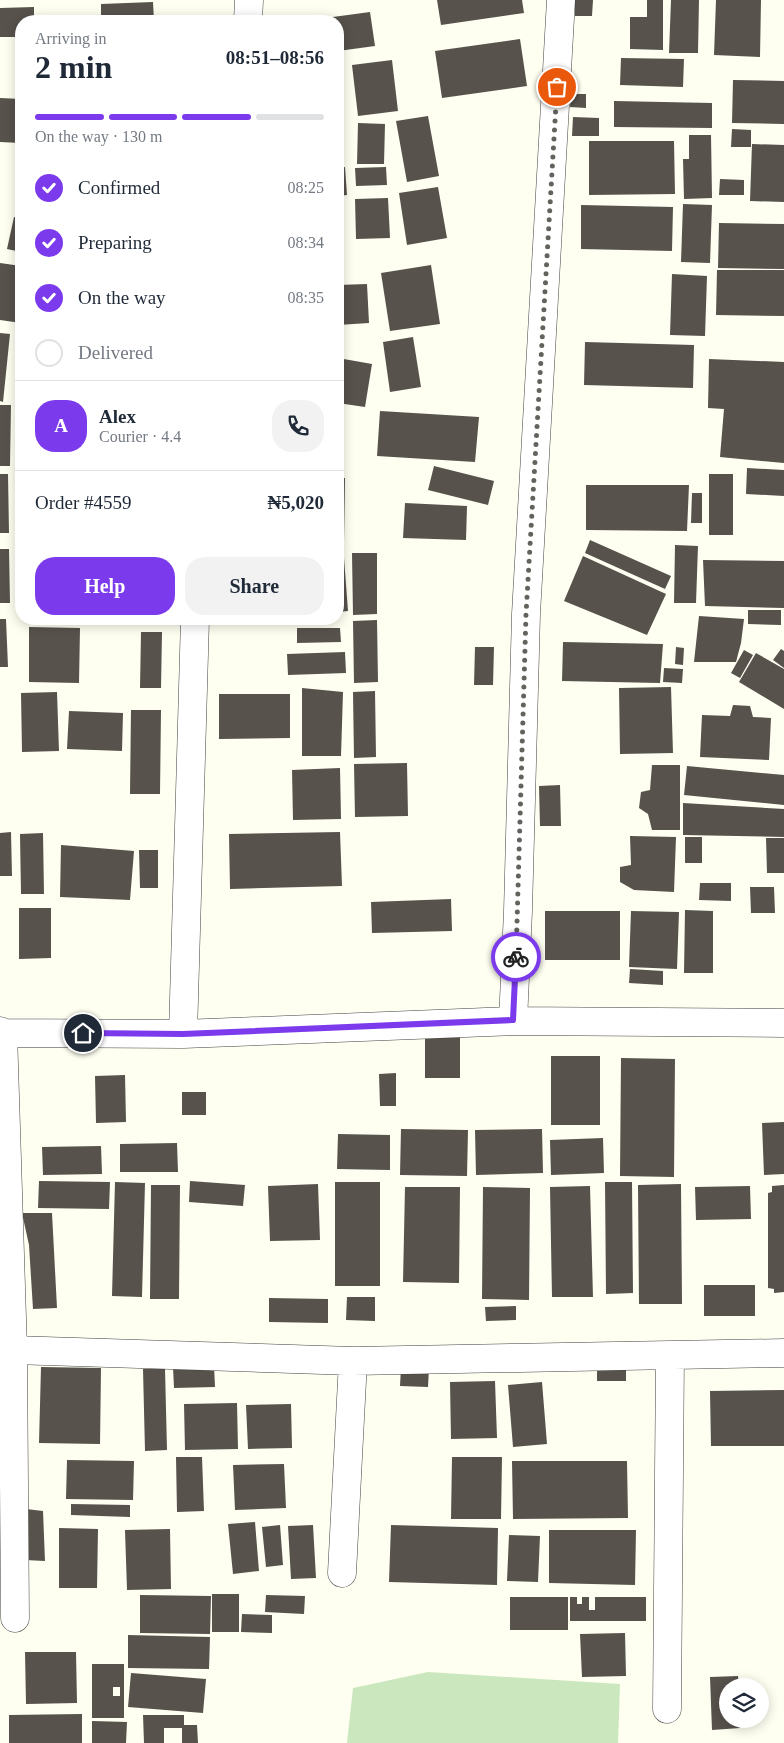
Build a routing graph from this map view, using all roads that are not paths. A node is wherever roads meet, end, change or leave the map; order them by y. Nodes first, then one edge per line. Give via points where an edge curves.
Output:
1 (248, 0) edge
2 (561, 0) edge
3 (248, 15) edge
4 (195, 625) edge
5 (513, 1020) junction
6 (784, 1023) edge
7 (2, 1032) edge
8 (183, 1034) junction
9 (13, 1350) junction
10 (784, 1353) edge
11 (670, 1356) junction
12 (353, 1361) junction
13 (342, 1573) dead end
14 (15, 1618) dead end
15 (667, 1708) dead end

1 - 3 street
2 - 5 street via 526,614
4 - 8 street
5 - 6 street
5 - 8 street
7 - 8 street
7 - 9 street
9 - 12 street
9 - 14 street
10 - 11 street
11 - 12 street
11 - 15 street
12 - 13 street

